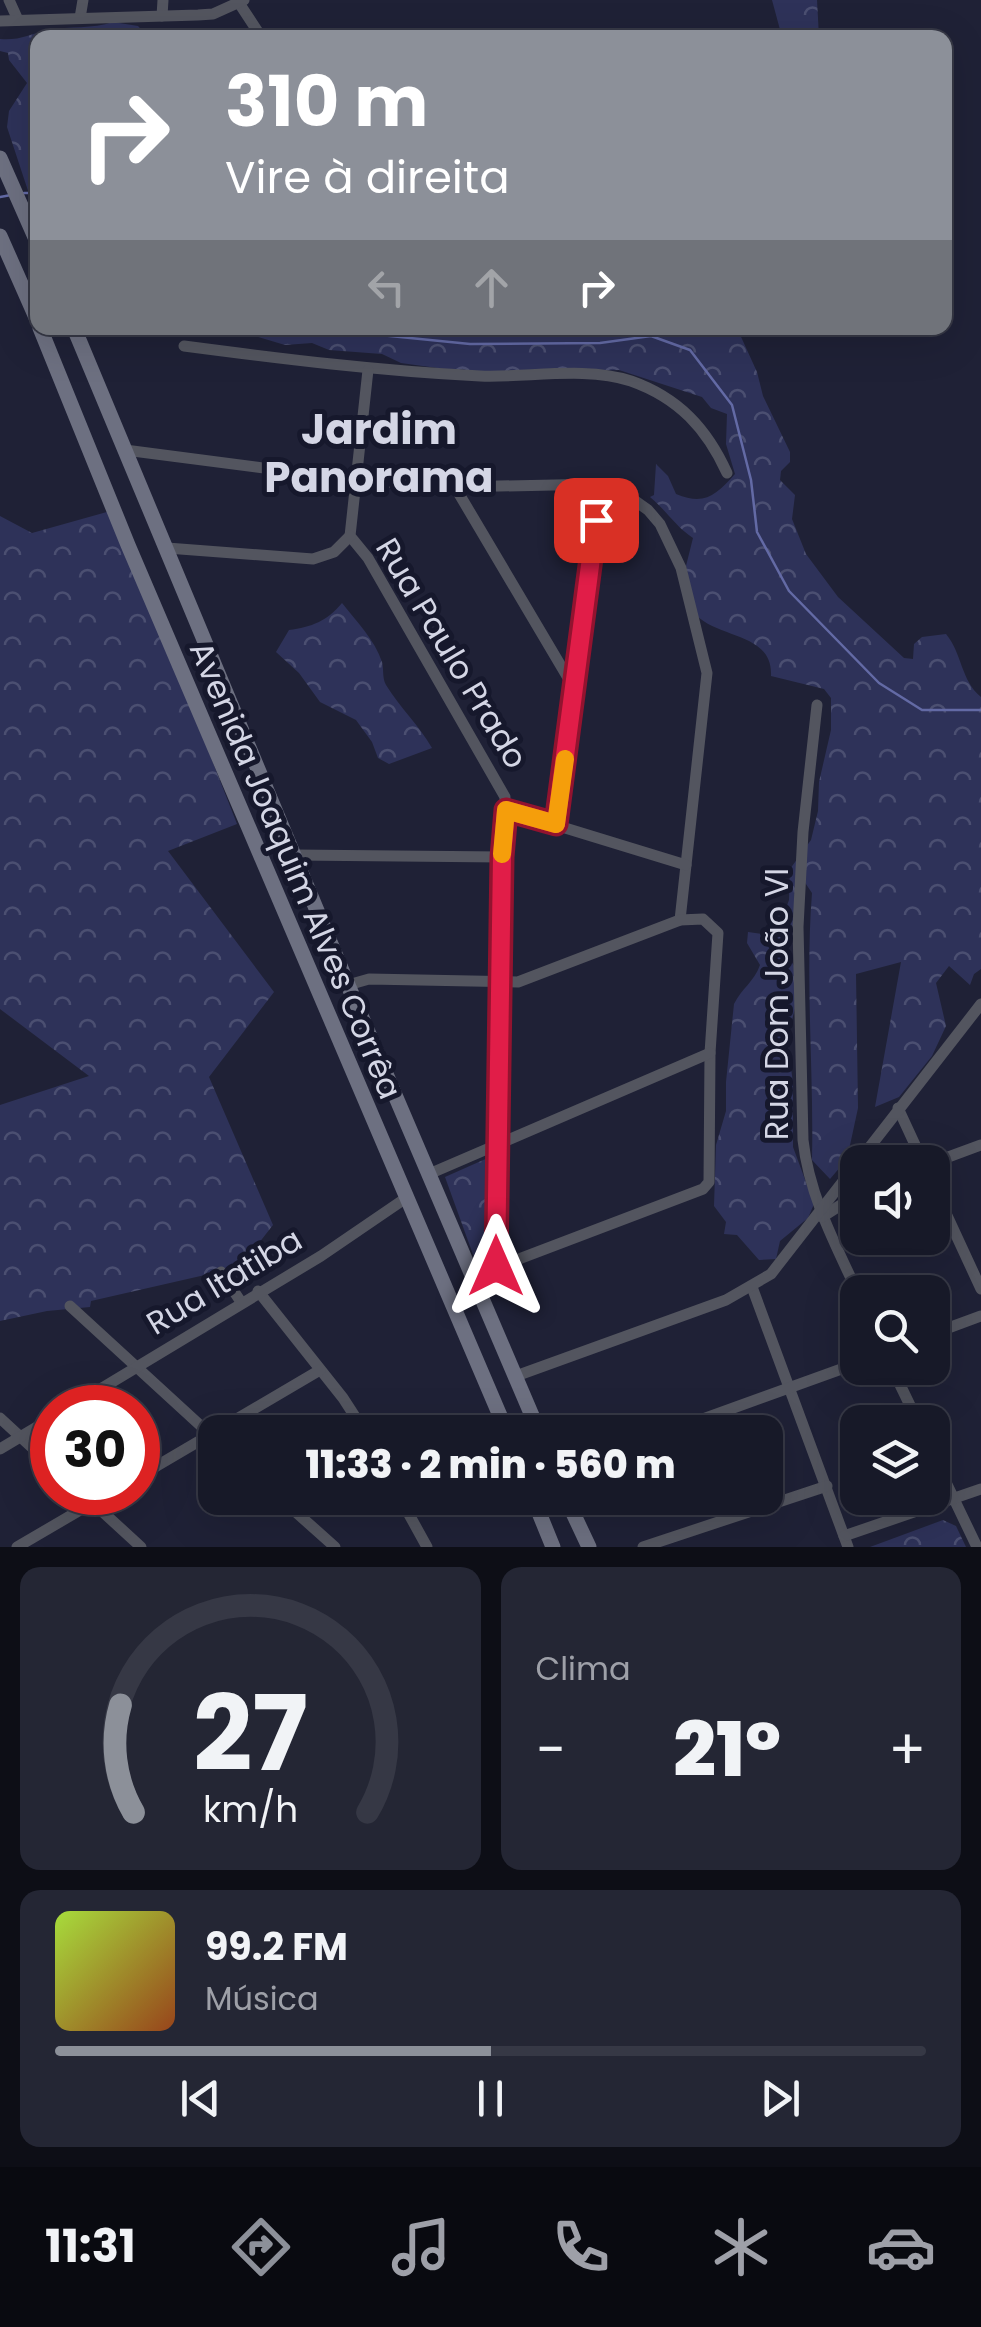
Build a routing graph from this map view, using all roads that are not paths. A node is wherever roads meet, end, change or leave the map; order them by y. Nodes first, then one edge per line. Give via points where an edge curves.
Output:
1 (9, 0) edge
2 (83, 0) edge
3 (163, 0) edge
4 (241, 1) edge
5 (162, 16) junction
6 (80, 18) junction
7 (18, 20) junction
8 (0, 21) edge
9 (257, 30) edge
10 (0, 158) edge
11 (29, 224) joint
12 (0, 236) edge
13 (30, 250) edge
14 (8, 254) junction
15 (30, 304) edge
16 (43, 335) edge
17 (77, 335) edge
18 (184, 346) dead end
19 (88, 360) junction
20 (368, 370) junction
21 (60, 375) junction
22 (125, 450) junction
23 (727, 473) dead end
24 (357, 480) junction
25 (600, 484) junction
26 (455, 487) junction
27 (350, 536) junction
28 (167, 548) junction
29 (574, 688) junction
30 (817, 706) dead end
31 (506, 810) junction
32 (556, 824) junction
33 (294, 854) junction
34 (502, 857) junction
35 (686, 864) junction
36 (680, 920) junction
37 (500, 982) junction
38 (348, 985) junction
39 (979, 1013) edge
40 (710, 1053) junction
41 (898, 1108) junction
42 (496, 1144) junction
43 (915, 1145) edge
44 (981, 1145) edge
45 (950, 1156) edge
46 (429, 1174) junction
47 (406, 1198) junction
48 (840, 1203) edge
49 (821, 1213) junction
50 (950, 1222) edge
51 (496, 1266) junction
52 (221, 1272) dead end
53 (850, 1275) edge
54 (474, 1276) junction
55 (752, 1287) junction
56 (981, 1289) edge
57 (258, 1291) junction
58 (241, 1302) junction
59 (70, 1306) dead end
60 (981, 1316) edge
61 (950, 1327) edge
62 (134, 1366) junction
63 (320, 1370) junction
64 (840, 1370) edge
65 (516, 1376) junction
66 (104, 1385) edge
67 (790, 1388) junction
68 (247, 1415) edge
69 (353, 1415) edge
70 (500, 1415) edge
71 (532, 1415) edge
72 (715, 1415) edge
73 (0, 1418) edge
74 (198, 1424) edge
75 (30, 1431) edge
76 (21, 1437) junction
77 (30, 1445) edge
78 (198, 1445) edge
79 (0, 1449) edge
80 (160, 1465) edge
81 (827, 1486) junction
82 (981, 1489) edge
83 (950, 1491) edge
84 (954, 1499) junction
85 (72, 1515) edge
86 (106, 1515) edge
87 (299, 1515) edge
88 (409, 1515) edge
89 (540, 1515) edge
90 (574, 1515) edge
91 (846, 1541) edge
92 (17, 1547) edge
93 (141, 1547) edge
94 (335, 1547) edge
95 (427, 1547) edge
96 (553, 1547) edge
97 (589, 1547) edge
98 (644, 1547) edge
99 (977, 1547) edge

1 - 7 street
2 - 6 street
3 - 5 street
4 - 5 street via 214,14
4 - 9 street
5 - 6 street
6 - 7 street
7 - 8 street
10 - 11 main road
11 - 12 main road
12 - 14 main road, Avenida Joaquim Alves Corrêa
13 - 14 main road
14 - 15 main road, Avenida Joaquim Alves Corrêa
16 - 21 main road, Avenida Joaquim Alves Corrêa
17 - 19 main road, Avenida Joaquim Alves Corrêa
18 - 20 street
19 - 21 main road via 75,361
19 - 22 main road, Avenida Joaquim Alves Corrêa
20 - 23 street via 601,375 631,382 694,419
20 - 24 street, Rua Paulo Prado
21 - 47 main road, Avenida Joaquim Alves Corrêa
22 - 24 street
22 - 28 main road, Avenida Joaquim Alves Corrêa
24 - 26 street
24 - 27 street, Rua Paulo Prado
25 - 26 street
25 - 29 street
25 - 35 street via 636,501 660,524 680,568 706,663
26 - 29 street
27 - 28 street via 334,552 313,559
27 - 31 street, Rua Paulo Prado via 497,780
28 - 33 main road, Avenida Joaquim Alves Corrêa
29 - 32 street
30 - 49 street, Rua Dom João VI via 798,927 802,1140
31 - 32 street
31 - 34 street, Rua Paulo Prado
32 - 35 street
33 - 34 street
33 - 38 main road, Avenida Joaquim Alves Corrêa
34 - 37 street, Rua Paulo Prado
35 - 36 street
36 - 37 street via 530,978
36 - 40 street via 703,920 720,938
37 - 38 street
37 - 42 street, Rua Paulo Prado
38 - 46 main road, Avenida Joaquim Alves Corrêa
39 - 41 street
40 - 42 street
40 - 51 street via 709,1182 703,1189
41 - 43 street
41 - 49 street
42 - 46 street
42 - 51 street, Rua Paulo Prado
44 - 45 street
46 - 54 main road, Avenida Joaquim Alves Corrêa
47 - 57 street, Rua Itatiba
47 - 70 main road, Avenida Joaquim Alves Corrêa
48 - 49 street
49 - 53 street, Rua Dom João VI
49 - 55 street via 771,1274
50 - 56 street
51 - 54 street
52 - 58 street
54 - 65 main road, Avenida Joaquim Alves Corrêa
55 - 65 street
55 - 67 street
57 - 58 street, Rua Itatiba
57 - 63 street
58 - 62 street, Rua Itatiba
59 - 62 street
60 - 61 street
62 - 66 street, Rua Itatiba
62 - 74 street
63 - 68 street
63 - 69 street
64 - 67 street
65 - 71 main road, Avenida Joaquim Alves Corrêa
67 - 72 street
67 - 81 street
73 - 76 street
75 - 76 street
76 - 77 street
76 - 79 street
78 - 80 street
81 - 91 street
81 - 98 street
82 - 84 street
83 - 84 street
84 - 91 street
84 - 99 street
85 - 92 street
86 - 93 street
87 - 94 street
88 - 95 street
89 - 96 main road
90 - 97 main road

